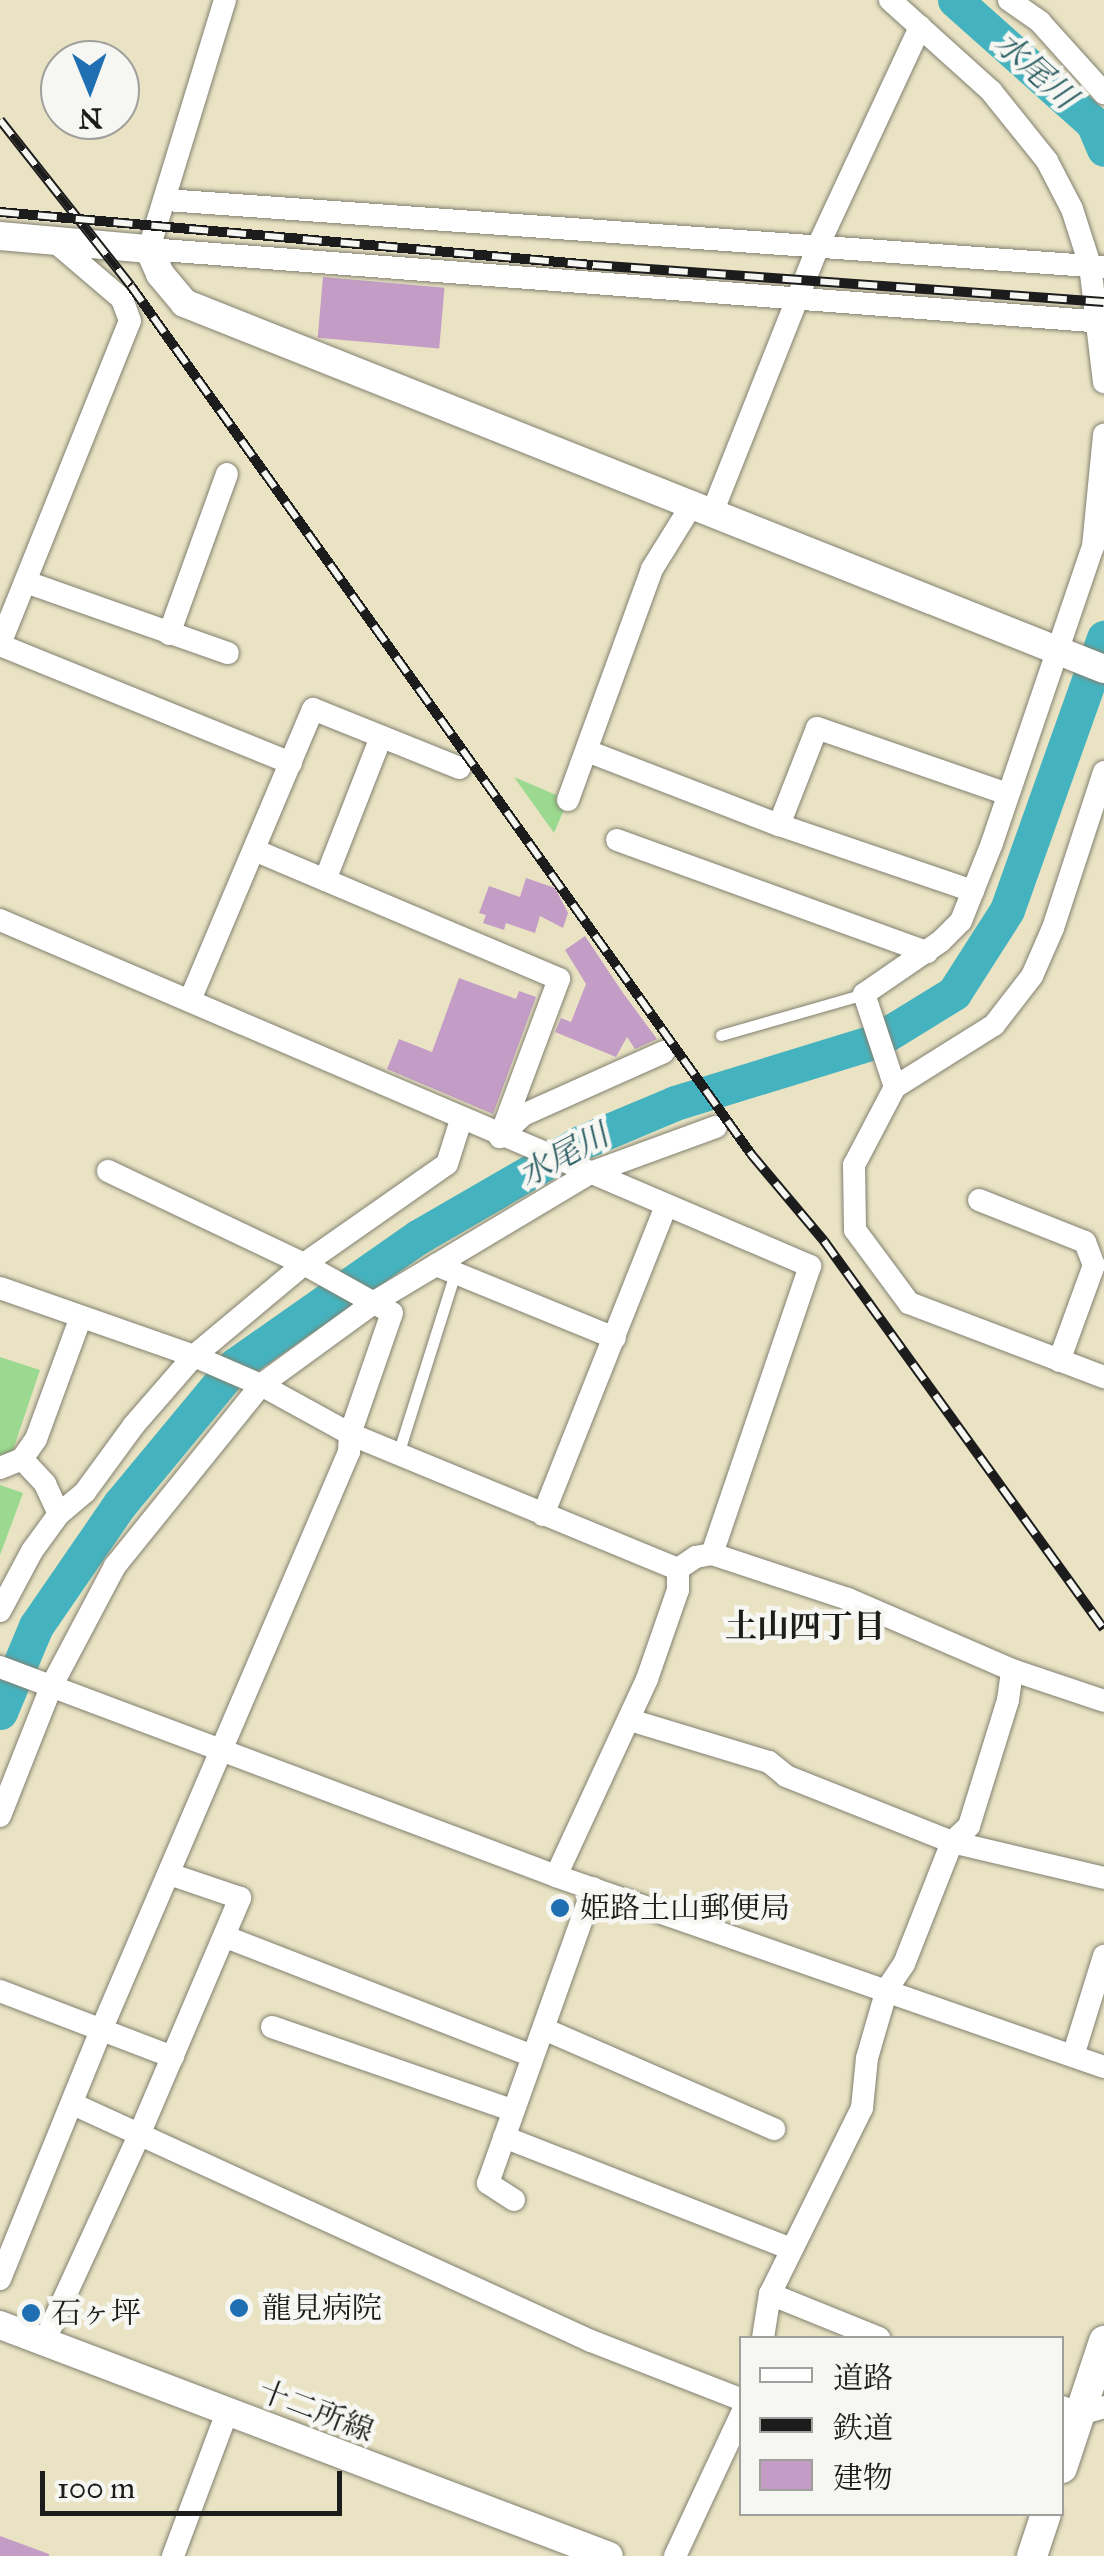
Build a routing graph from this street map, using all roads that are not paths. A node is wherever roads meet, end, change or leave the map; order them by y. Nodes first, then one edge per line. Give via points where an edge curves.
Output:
1 (225, 0) edge
2 (890, 0) edge
3 (1010, 0) edge
4 (920, 27) junction
5 (1104, 92) edge
6 (166, 200) junction
7 (0, 236) edge
8 (54, 241) junction
9 (818, 246) junction
10 (148, 249) junction
11 (1097, 266) edge
12 (800, 299) junction
13 (1099, 321) edge
14 (1104, 382) edge
15 (1104, 435) edge
16 (227, 474) dead end
17 (703, 508) junction
18 (26, 582) junction
19 (169, 634) junction
20 (0, 645) edge
21 (1056, 649) junction
22 (228, 653) dead end
23 (1104, 669) edge
24 (382, 737) junction
25 (588, 751) junction
26 (292, 763) junction
27 (460, 768) dead end
28 (1104, 772) edge
29 (1008, 794) junction
30 (568, 800) dead end
31 (779, 825) junction
32 (617, 840) dead end
33 (254, 850) junction
34 (325, 880) junction
35 (973, 891) junction
36 (0, 920) edge
37 (927, 952) junction
38 (864, 994) junction
39 (190, 1000) junction
40 (721, 1035) dead end
41 (664, 1052) dead end
42 (895, 1088) junction
43 (461, 1120) junction
44 (716, 1127) dead end
45 (500, 1137) junction
46 (108, 1171) dead end
47 (590, 1174) junction
48 (979, 1200) dead end
49 (666, 1206) junction
50 (304, 1264) junction
51 (445, 1270) junction
52 (0, 1288) edge
53 (376, 1301) junction
54 (81, 1317) junction
55 (615, 1338) junction
56 (194, 1356) junction
57 (1058, 1360) junction
58 (1104, 1377) edge
59 (261, 1384) junction
60 (350, 1434) junction
61 (398, 1454) junction
62 (22, 1459) junction
63 (0, 1468) edge
64 (59, 1514) junction
65 (543, 1515) junction
66 (712, 1554) junction
67 (678, 1569) junction
68 (0, 1611) edge
69 (0, 1668) edge
70 (1012, 1670) junction
71 (51, 1687) junction
72 (1104, 1701) edge
73 (630, 1720) junction
74 (222, 1752) junction
75 (0, 1816) edge
76 (952, 1842) junction
77 (169, 1874) junction
78 (556, 1876) junction
79 (1104, 1878) edge
80 (593, 1888) junction
81 (226, 1937) junction
82 (1104, 1956) edge
83 (887, 1989) junction
84 (0, 1991) edge
85 (272, 2027) dead end
86 (102, 2028) junction
87 (544, 2028) junction
88 (530, 2055) junction
89 (1073, 2056) junction
90 (173, 2057) junction
91 (1104, 2067) edge
92 (73, 2104) junction
93 (512, 2110) junction
94 (774, 2129) dead end
95 (140, 2135) junction
96 (504, 2137) junction
97 (514, 2200) dead end
98 (792, 2250) junction
99 (0, 2279) edge
100 (770, 2294) junction
101 (0, 2325) edge
102 (763, 2336) edge
103 (874, 2336) edge
104 (1104, 2341) edge
105 (44, 2342) junction
106 (739, 2399) edge
107 (1082, 2409) edge
108 (227, 2412) junction
109 (739, 2419) edge
110 (1064, 2462) edge
111 (1045, 2516) edge
112 (561, 2548) edge
113 (173, 2556) edge
114 (608, 2556) edge
115 (675, 2556) edge
116 (1032, 2556) edge

1 - 6 street
2 - 4 street
3 - 5 street via 1040,22
4 - 9 street
4 - 11 street via 992,91 1047,161
6 - 9 street
6 - 10 street
7 - 8 street
8 - 10 street
8 - 18 street via 122,299 130,321
9 - 11 street
9 - 12 street
10 - 12 street
10 - 17 street via 184,303
11 - 13 street
12 - 13 street
12 - 17 street
13 - 14 street
15 - 21 street via 1093,546
16 - 19 street
17 - 21 street
17 - 25 street via 652,569
18 - 19 street
18 - 20 street
19 - 22 street
20 - 26 street
21 - 23 street
21 - 29 street
24 - 26 street via 313,709
24 - 27 street
24 - 34 street
25 - 30 street
25 - 31 street
26 - 33 street
28 - 42 street via 1032,976 994,1025
29 - 31 street via 816,728
29 - 35 street
31 - 35 street
32 - 37 street
33 - 34 street
33 - 39 street
34 - 45 street via 559,979
35 - 37 street via 960,921
36 - 39 street
37 - 38 street
38 - 40 lane
38 - 42 street
39 - 43 street
41 - 45 street via 522,1115
42 - 57 street via 854,1164 855,1230 909,1303
43 - 45 street
43 - 50 street via 448,1164
44 - 47 street
45 - 47 street
46 - 50 street
47 - 49 street
47 - 51 street
48 - 57 street via 1085,1242 1094,1264
49 - 55 street
49 - 66 street via 810,1266
50 - 53 street
50 - 56 street
51 - 53 street
51 - 55 street
51 - 61 lane
52 - 54 street
53 - 59 street
53 - 60 street via 392,1312
54 - 56 street
54 - 62 street via 36,1440
55 - 65 street
56 - 59 street
56 - 64 street via 85,1492
57 - 58 street
59 - 60 street
59 - 71 street via 114,1566
60 - 61 street
60 - 74 street via 349,1452
61 - 65 street
62 - 63 street
62 - 64 street via 45,1484
64 - 68 street
65 - 67 street
66 - 67 street
66 - 70 street via 848,1599
67 - 73 street via 678,1590
69 - 71 street
70 - 72 street
70 - 76 street via 969,1826
71 - 74 street
71 - 75 street
73 - 76 street via 769,1762 786,1776
73 - 78 street
74 - 77 street
74 - 78 street
76 - 79 street
76 - 83 street via 904,1964
77 - 81 street via 240,1898
77 - 86 street
78 - 80 street
80 - 83 street
80 - 87 street
81 - 88 street
81 - 90 street
82 - 89 street
83 - 89 street
83 - 98 street via 867,2058 862,2108
84 - 86 street
85 - 93 street
86 - 90 street
86 - 92 street
87 - 88 street
87 - 94 street
88 - 93 street
89 - 91 street
90 - 95 street
92 - 95 street
92 - 99 street
93 - 96 street
95 - 105 street
95 - 106 street via 591,2341
96 - 97 street via 488,2184
96 - 98 street
98 - 100 street
100 - 102 street
100 - 103 street
101 - 105 street, 十二所線
104 - 107 main road
105 - 108 street, 十二所線
107 - 110 main road
108 - 112 street, 十二所線
108 - 113 street
109 - 115 street
111 - 116 main road
112 - 114 street, 十二所線

